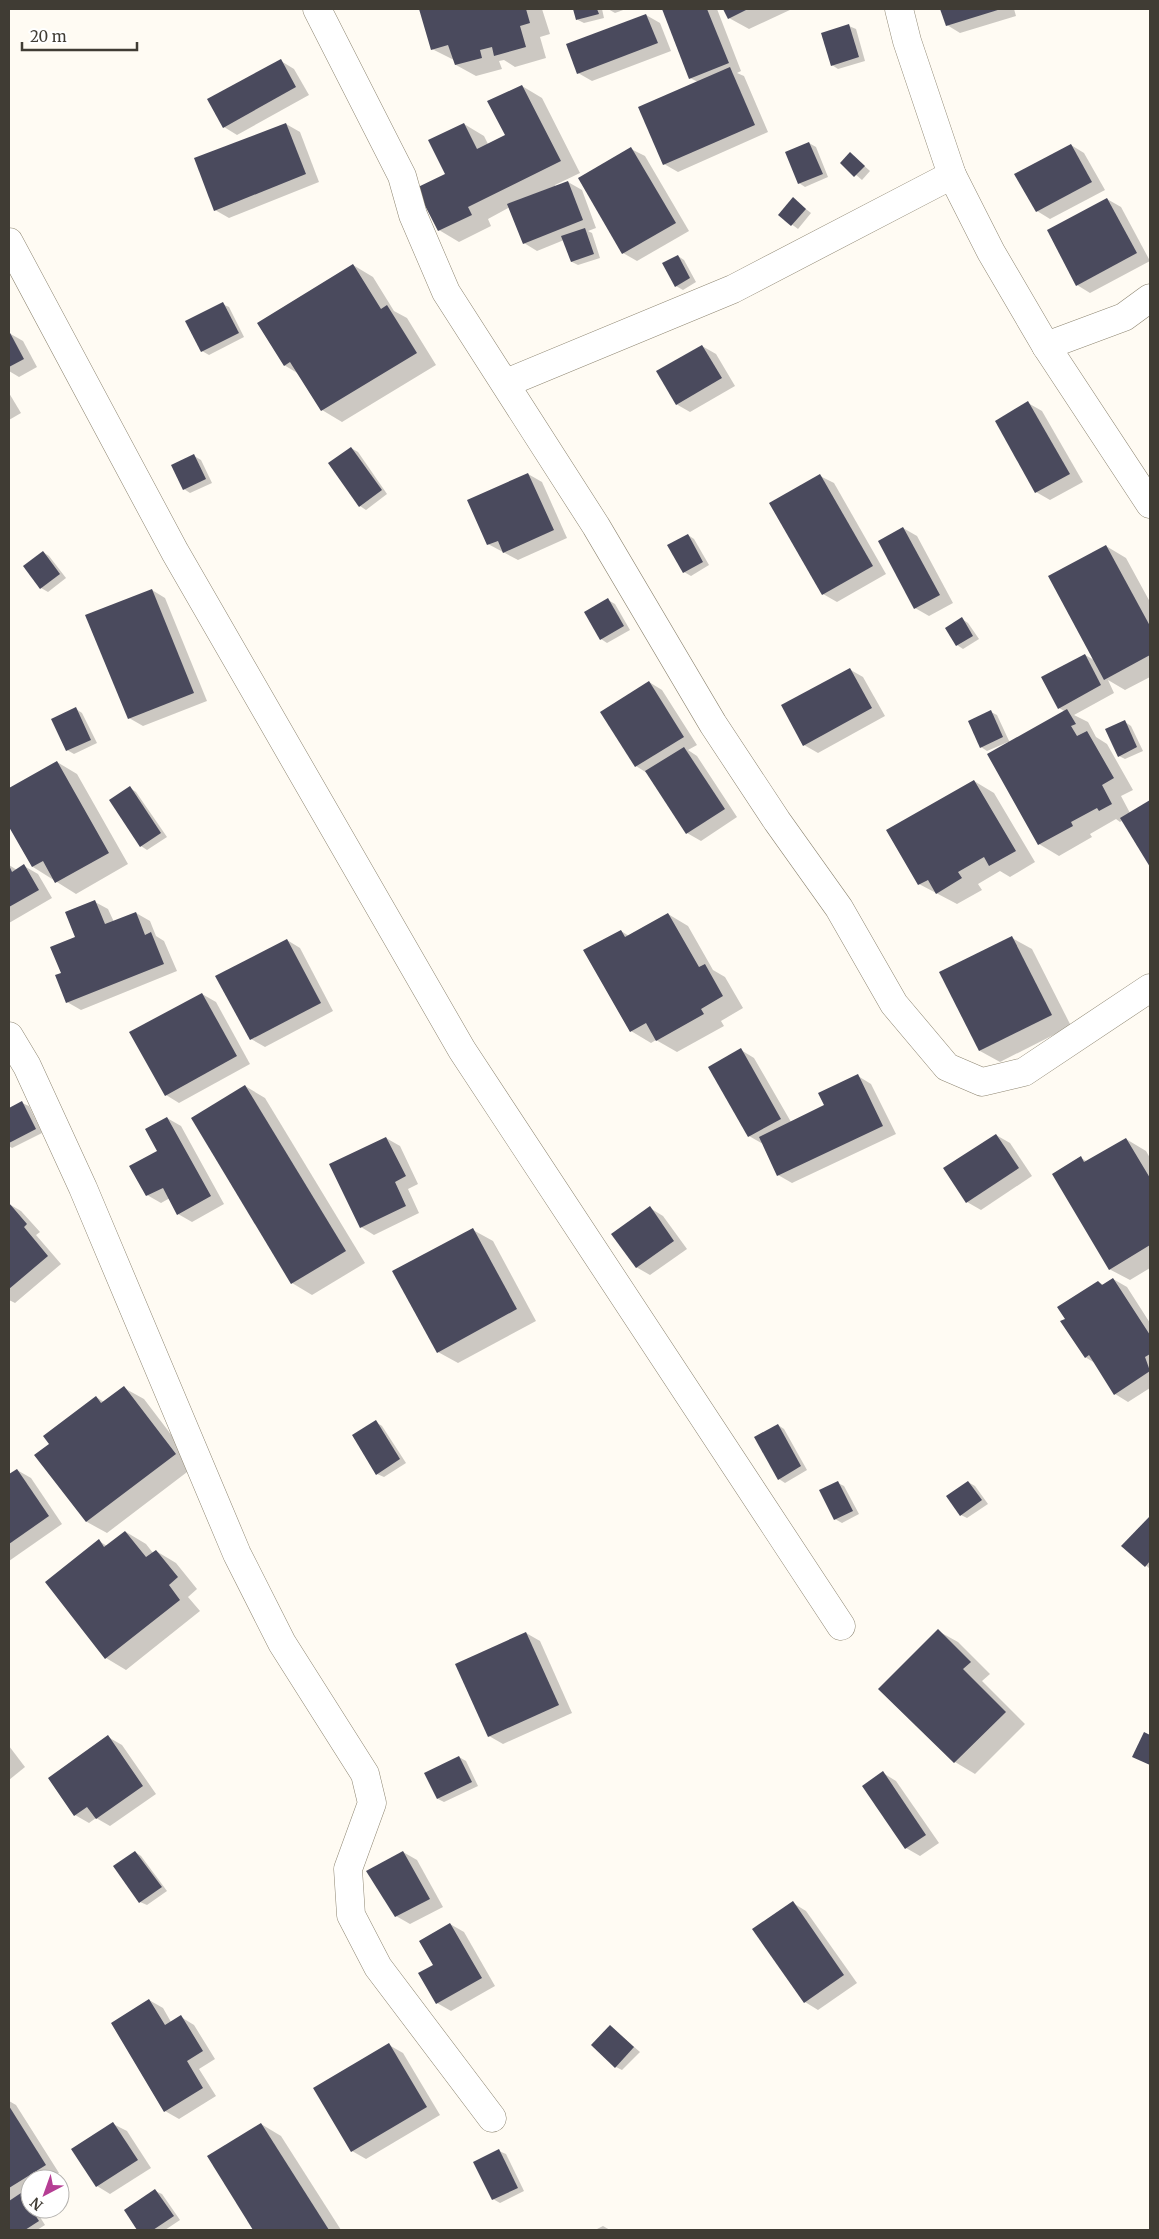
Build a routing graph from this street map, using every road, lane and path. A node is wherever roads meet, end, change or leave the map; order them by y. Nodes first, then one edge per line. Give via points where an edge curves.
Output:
1 (317, 9) edge
2 (899, 9) edge
3 (952, 175) junction
4 (9, 242) edge
5 (1150, 298) edge
6 (1046, 346) junction
7 (506, 383) junction
8 (1150, 504) edge
9 (1150, 988) edge
10 (9, 1036) edge
11 (841, 1626) dead end
12 (492, 2118) dead end

1 - 7 street via 402,176 413,215 446,292
2 - 3 street
3 - 6 street via 991,252
3 - 7 street via 733,289
4 - 11 street via 175,552 462,1050
5 - 6 street via 1124,317
6 - 8 street
7 - 9 street via 596,526 713,724 838,908 894,1004 947,1067 982,1082 1024,1072
10 - 12 street via 27,1066 83,1188 237,1554 282,1643 365,1774 372,1803 348,1869 351,1915 378,1967

